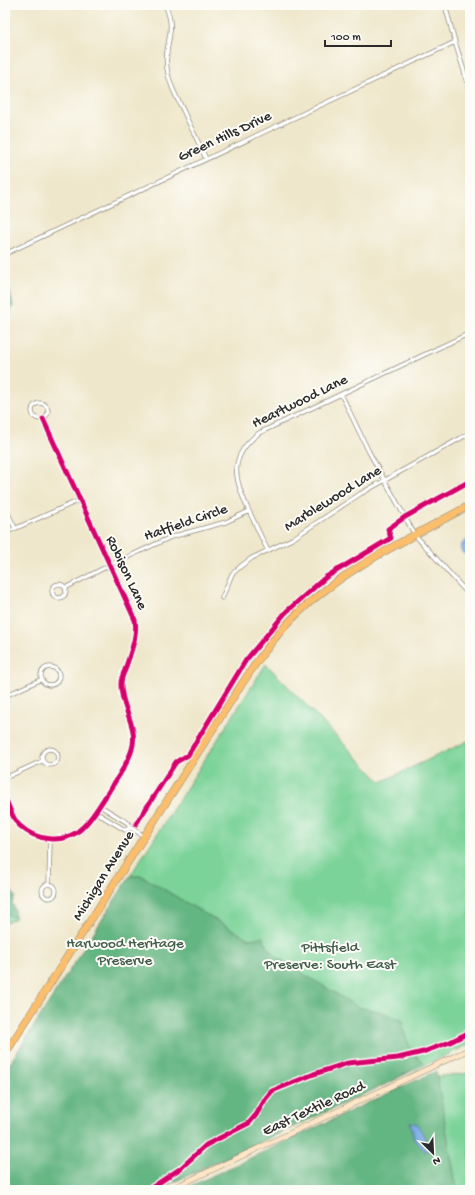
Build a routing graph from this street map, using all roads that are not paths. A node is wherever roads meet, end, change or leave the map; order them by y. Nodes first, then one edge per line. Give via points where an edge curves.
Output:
1 (165, 5) edge
2 (445, 5) edge
3 (455, 42) junction
4 (470, 90) edge
5 (206, 159) junction
6 (5, 254) edge
7 (470, 334) edge
8 (341, 394) junction
9 (43, 419) junction
10 (470, 433) edge
11 (384, 480) junction
12 (80, 500) junction
13 (470, 505) edge
14 (5, 508) edge
15 (249, 511) junction
16 (15, 528) junction
17 (5, 533) edge
18 (415, 535) junction
19 (268, 551) junction
20 (110, 565) junction
21 (65, 588) junction
22 (470, 596) edge
23 (222, 598) dead end
24 (42, 679) junction
25 (5, 696) edge
26 (42, 761) junction
27 (5, 778) edge
28 (5, 798) edge
29 (100, 806) junction
30 (95, 812) junction
31 (132, 828) junction
32 (144, 836) junction
33 (50, 840) junction
34 (49, 884) junction
35 (470, 1049) edge
36 (5, 1054) edge
37 (169, 1190) edge

1 - 5 street via 171,22 166,56 170,80
2 - 3 street
3 - 4 street
3 - 5 street, Green Hills Drive
5 - 6 street, Green Hills Drive
7 - 8 street, Heartwood Lane
8 - 11 street
8 - 15 street, Heartwood Lane via 259,434 248,442 237,463 236,476
9 - 9 street, Robison Lane via 32,415 33,406 38,403 47,408 47,415
9 - 12 street, Robison Lane
10 - 11 street, Marblewood Lane
11 - 18 street
11 - 19 street, Marblewood Lane via 292,540
12 - 16 street
12 - 20 street, Robison Lane
13 - 18 highway, Michigan Avenue
14 - 16 street
15 - 19 street, Heartwood Lane
15 - 20 street, Hatfield Circle via 226,522 171,537
16 - 17 street
18 - 22 street
18 - 32 highway, Michigan Avenue via 372,558 336,582 301,610 281,631 258,660
19 - 23 street, Marblewood Lane via 232,574
20 - 21 street, Hatfield Circle
20 - 29 street, Robison Lane via 136,626 136,634 121,682 121,695 135,741 130,757
21 - 21 street, Hatfield Circle via 56,585 52,588 52,594 56,598 62,598 66,594
24 - 24 street via 52,684 57,681 56,669 45,668
24 - 25 street
26 - 26 street via 54,764 58,760 57,754 52,749 46,749 42,753
26 - 27 street
28 - 33 street via 18,824 34,836
29 - 30 street, Robison Lane
29 - 31 street
30 - 31 street via 124,830
30 - 33 street, Robison Lane via 76,833
31 - 32 street
32 - 36 highway, Michigan Avenue
33 - 34 street
34 - 34 street via 43,887 43,896 52,898 56,892 54,886
35 - 37 main road, East Textile Road

